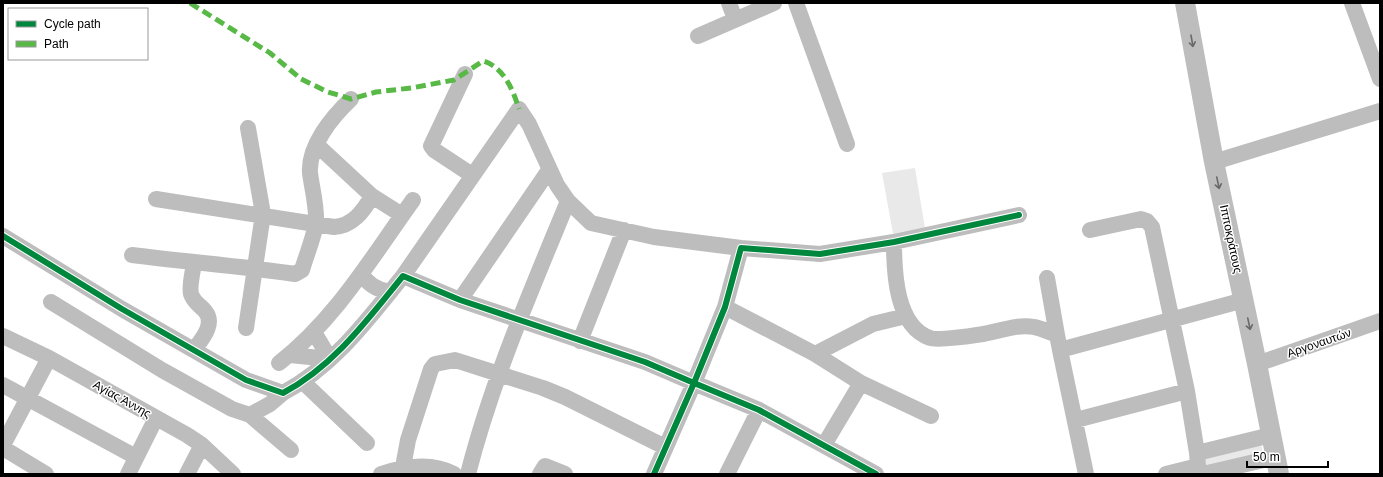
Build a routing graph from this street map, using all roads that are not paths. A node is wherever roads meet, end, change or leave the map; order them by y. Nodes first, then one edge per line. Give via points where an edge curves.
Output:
1 (729, 3) edge
2 (774, 3) edge
3 (796, 3) edge
4 (1185, 3) edge
5 (1352, 3) edge
6 (735, 19) junction
7 (698, 36) dead end
8 (465, 74) dead end
9 (1380, 79) edge
10 (350, 99) dead end
11 (1380, 111) edge
12 (248, 128) dead end
13 (847, 144) dead end
14 (317, 146) junction
15 (1214, 162) junction
16 (549, 170) junction
17 (472, 175) junction
18 (372, 196) junction
19 (156, 199) dead end
20 (413, 200) dead end
21 (568, 201) junction
22 (263, 214) junction
23 (402, 215) junction
24 (1019, 215) dead end
25 (316, 223) junction
26 (624, 230) junction
27 (1090, 230) dead end
28 (3, 236) edge
29 (894, 242) junction
30 (741, 248) junction
31 (132, 255) dead end
32 (194, 263) junction
33 (256, 268) junction
34 (362, 274) junction
35 (403, 276) junction
36 (1047, 278) dead end
37 (390, 292) junction
38 (460, 300) junction
39 (1244, 300) junction
40 (51, 302) dead end
41 (725, 307) junction
42 (906, 316) junction
43 (518, 319) junction
44 (1171, 321) junction
45 (1380, 321) edge
46 (246, 328) dead end
47 (314, 332) junction
48 (3, 336) edge
49 (580, 341) junction
50 (1058, 343) junction
51 (194, 350) junction
52 (815, 354) junction
53 (49, 358) junction
54 (330, 358) junction
55 (1257, 364) junction
56 (499, 375) junction
57 (303, 382) junction
58 (694, 383) junction
59 (861, 383) junction
60 (3, 385) edge
61 (1186, 391) junction
62 (283, 392) junction
63 (27, 398) junction
64 (759, 410) junction
65 (250, 415) junction
66 (931, 416) dead end
67 (156, 418) junction
68 (1076, 420) junction
69 (1271, 435) junction
70 (367, 443) dead end
71 (202, 445) junction
72 (824, 445) junction
73 (3, 447) edge
74 (665, 447) junction
75 (291, 450) dead end
76 (136, 457) junction
77 (1277, 465) edge
78 (403, 467) junction
79 (1200, 467) edge
80 (46, 474) edge
81 (128, 474) edge
82 (187, 474) edge
83 (233, 474) edge
84 (382, 474) edge
85 (454, 474) edge
86 (468, 474) edge
87 (540, 474) edge
88 (565, 474) edge
89 (654, 474) edge
90 (727, 474) edge
91 (876, 474) edge
92 (1086, 474) edge
93 (1166, 474) edge

1 - 6 street
2 - 6 street
3 - 13 street
4 -> 15 main road, Ιπποκράτους
5 - 9 street
6 - 7 street
8 - 17 street via 431,146
10 - 14 street via 336,113
11 - 15 street
12 - 22 street
14 - 18 street
14 - 25 street via 311,160 310,172
15 -> 39 main road, Ιπποκράτους
16 - 17 street via 529,124 519,109
16 - 21 street
16 - 38 street
17 - 35 street
18 - 23 street
18 - 25 street via 349,224 334,227
19 - 22 street
20 - 23 street
21 - 26 street via 591,223
21 - 43 street
22 - 25 street
22 - 33 street
23 - 34 street
24 - 29 street
25 - 33 street via 299,273
26 - 30 street via 654,237
26 - 49 street
27 - 44 street via 1140,219 1150,223
28 - 51 street
29 - 30 street via 820,254
29 - 42 street via 894,276
30 - 41 street
31 - 32 street
32 - 33 street
32 - 51 street via 191,293 209,319 207,331
33 - 46 street
34 - 37 street via 374,287
34 - 47 street
35 - 37 street
35 - 38 street
36 - 50 street
37 - 54 street via 359,332
38 - 43 street
39 - 44 street
39 -> 55 main road, Ιπποκράτους
40 - 65 street via 162,370 221,403
41 - 52 street
41 - 58 street
42 - 50 street via 914,330 932,339 1034,326
42 - 52 street via 873,324
43 - 49 street
43 - 56 street
44 - 50 street
44 - 61 street
45 - 55 street, Αργοναυτών
47 - 54 street
47 - 54 street via 284,359
48 - 53 street, Αγίας Άννης
49 - 58 street via 645,362
50 - 68 street
51 - 62 street via 246,380
52 - 59 street
53 - 63 street
53 - 67 street, Αγίας Άννης
54 - 57 street
55 - 69 main road, Ιπποκράτους
56 - 74 street via 565,397
56 - 78 street via 454,360 435,364 413,422
56 - 86 street via 476,441
57 - 62 street
57 - 70 street
58 - 64 street
58 - 74 street
59 - 66 street
59 - 72 street
60 - 63 street
61 - 68 street
61 - 79 street
62 - 65 street via 270,404
63 - 73 street
63 - 76 street
64 - 72 street
64 - 90 street
65 - 75 street
67 - 71 street, Αγίας Άννης
67 - 76 street
68 - 92 street
69 - 77 main road, Ιπποκράτους
69 - 79 street
71 - 82 street
71 - 83 street, Αγίας Άννης
72 - 91 street
73 - 80 street
74 - 89 street
76 - 81 street
77 - 79 street
78 - 84 street
78 - 85 street via 440,468
79 - 93 street
87 - 88 street via 545,466

